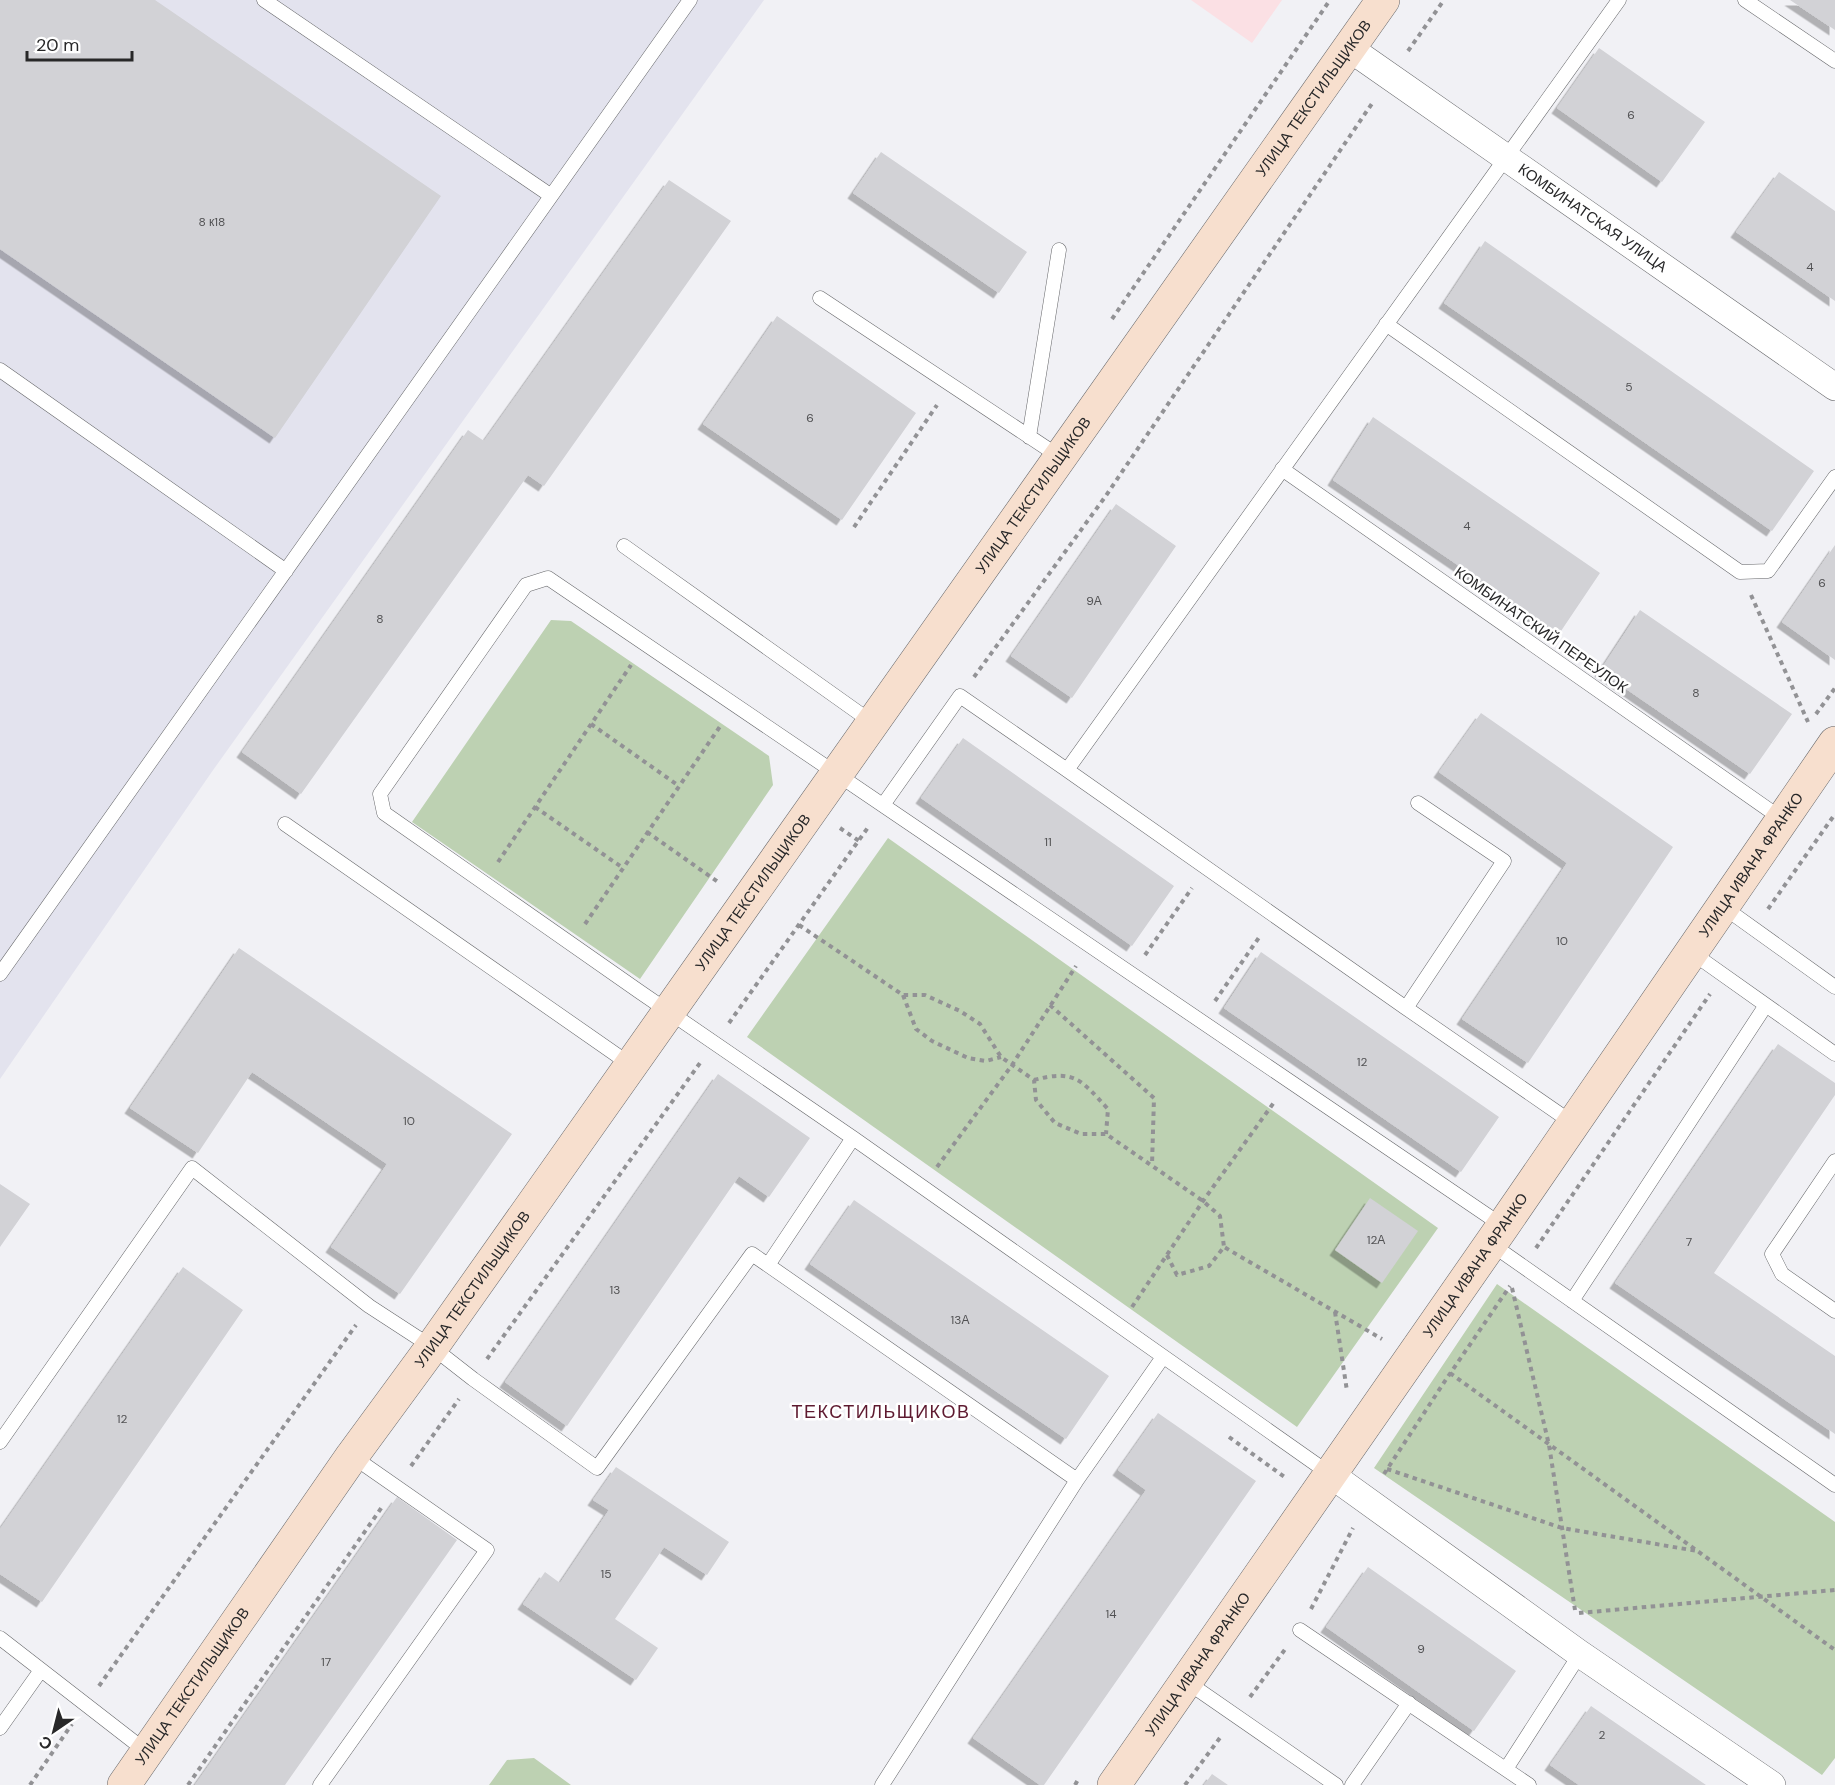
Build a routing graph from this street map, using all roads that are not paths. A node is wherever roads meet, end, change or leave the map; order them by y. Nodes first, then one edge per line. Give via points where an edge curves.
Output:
1 (264, 0) edge
2 (690, 0) edge
3 (1383, 0) edge
4 (1619, 0) edge
5 (1745, 0) edge
6 (1349, 48) junction
7 (1835, 61) edge
8 (1506, 157) junction
9 (550, 195) junction
10 (1059, 250) dead end
11 (820, 298) dead end
12 (1386, 324) junction
13 (0, 370) edge
14 (1835, 387) edge
15 (1029, 437) junction
16 (1060, 458) junction
17 (1282, 469) junction
18 (1835, 477) edge
19 (624, 546) dead end
20 (286, 571) junction
21 (873, 723) junction
22 (1835, 743) edge
23 (1067, 770) junction
24 (837, 774) junction
25 (1418, 803) dead end
26 (883, 805) junction
27 (1782, 819) junction
28 (285, 824) dead end
29 (1722, 906) junction
30 (1691, 952) junction
31 (0, 974) edge
32 (1835, 987) edge
33 (1766, 1005) junction
34 (1406, 1008) junction
35 (669, 1012) junction
36 (1835, 1054) edge
37 (632, 1065) junction
38 (1574, 1124) junction
39 (853, 1138) junction
40 (1835, 1161) edge
41 (1497, 1235) junction
42 (768, 1265) junction
43 (1572, 1300) junction
44 (1835, 1311) edge
45 (432, 1347) junction
46 (1163, 1357) junction
47 (0, 1442) edge
48 (352, 1456) junction
49 (1330, 1474) junction
50 (1077, 1480) junction
51 (1835, 1485) edge
52 (1300, 1630) road end
53 (0, 1638) edge
54 (1580, 1653) junction
55 (41, 1670) junction
56 (1187, 1682) junction
57 (1409, 1703) junction
58 (0, 1728) edge
59 (147, 1752) junction
60 (1506, 1769) junction
61 (890, 1782) edge
62 (124, 1785) edge
63 (320, 1785) edge
64 (1114, 1785) edge
65 (1336, 1785) edge
66 (1352, 1785) edge
67 (1529, 1785) edge
68 (1772, 1785) edge

1 - 9 lane
2 - 9 lane
3 - 6 street, УЛИЦА ТЕКСТИЛЬЩИКОВ
4 - 8 lane
5 - 7 lane
6 - 8 street, КОМБИНАТСКАЯ УЛИЦА
6 - 16 street, УЛИЦА ТЕКСТИЛЬЩИКОВ
8 - 12 lane
8 - 14 street, КОМБИНАТСКАЯ УЛИЦА
9 - 20 lane
10 - 15 lane
11 - 15 lane
12 - 17 lane
12 - 18 lane via 1740,572 1768,571
13 - 20 lane
15 - 16 lane
16 - 21 street, УЛИЦА ТЕКСТИЛЬЩИКОВ
17 - 23 lane
17 - 27 lane, КОМБИНАТСКИЙ ПЕРЕУЛОК
19 - 21 lane
20 - 31 lane
21 - 24 street, УЛИЦА ТЕКСТИЛЬЩИКОВ
22 - 27 street, УЛИЦА ИВАНА ФРАНКО
23 - 26 lane via 960,696
23 - 34 lane
24 - 26 lane
24 - 35 street, УЛИЦА ТЕКСТИЛЬЩИКОВ
24 - 35 lane via 549,578 526,585 380,794 384,813
25 - 34 lane via 1504,861
26 - 41 lane via 1290,1081
27 - 29 street, УЛИЦА ИВАНА ФРАНКО
28 - 37 lane
29 - 30 street, УЛИЦА ИВАНА ФРАНКО
29 - 32 lane
30 - 33 lane
30 - 38 street, УЛИЦА ИВАНА ФРАНКО
33 - 36 lane
33 - 43 lane
34 - 38 lane
35 - 37 street, УЛИЦА ТЕКСТИЛЬЩИКОВ
35 - 39 lane
37 - 45 street, УЛИЦА ТЕКСТИЛЬЩИКОВ
38 - 41 street, УЛИЦА ИВАНА ФРАНКО
39 - 42 lane
39 - 46 lane
40 - 44 lane via 1772,1254 1782,1274
41 - 43 lane via 1523,1267
41 - 49 street, УЛИЦА ИВАНА ФРАНКО
42 - 45 lane via 752,1254 597,1468
42 - 50 lane
43 - 51 lane
45 - 47 lane via 369,1306 192,1168
45 - 48 street, УЛИЦА ТЕКСТИЛЬЩИКОВ
46 - 49 lane
46 - 50 lane
48 - 59 street, УЛИЦА ТЕКСТИЛЬЩИКОВ
48 - 63 lane via 487,1550
49 - 54 street
49 - 56 street, УЛИЦА ИВАНА ФРАНКО
50 - 61 lane
52 - 57 lane
53 - 55 lane
54 - 60 lane
54 - 68 street
55 - 58 lane
55 - 59 lane
56 - 64 street, УЛИЦА ИВАНА ФРАНКО
56 - 65 lane
57 - 60 lane
57 - 66 lane
59 - 62 street, УЛИЦА ТЕКСТИЛЬЩИКОВ
60 - 67 lane

